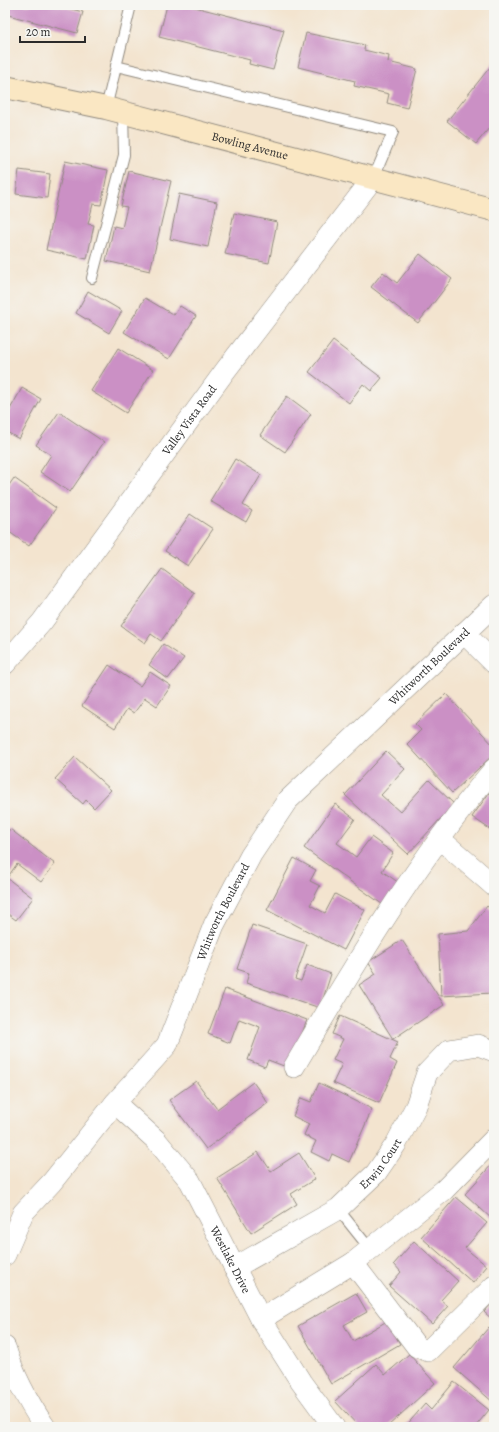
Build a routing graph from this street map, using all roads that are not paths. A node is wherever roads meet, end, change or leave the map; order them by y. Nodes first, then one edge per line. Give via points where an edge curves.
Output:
1 (131, 5) edge
2 (116, 66) junction
3 (5, 88) edge
4 (114, 110) junction
5 (374, 178) junction
6 (494, 210) edge
7 (92, 278) dead end
8 (494, 605) edge
9 (464, 633) junction
10 (494, 663) edge
11 (5, 664) edge
12 (494, 769) edge
13 (440, 838) junction
14 (494, 886) edge
15 (494, 1051) edge
16 (294, 1067) dead end
17 (115, 1104) junction
18 (494, 1139) edge
19 (338, 1209) junction
20 (370, 1249) junction
21 (5, 1256) edge
22 (353, 1263) junction
23 (234, 1268) junction
24 (494, 1286) edge
25 (261, 1319) junction
26 (5, 1347) edge
27 (45, 1427) edge
28 (334, 1427) edge

1 - 2 lane
2 - 4 lane
2 - 5 lane via 392,132
3 - 4 street, Bowling Avenue
4 - 5 street, Bowling Avenue
4 - 7 lane via 124,155
5 - 6 street, Bowling Avenue
5 - 11 street, Valley Vista Road via 225,371 42,622
8 - 9 street, Whitworth Boulevard
9 - 10 street
9 - 17 street, Whitworth Boulevard via 287,801 250,855 214,925 167,1045
12 - 13 street via 458,811
13 - 14 street
13 - 16 street via 359,957
15 - 19 street, Erwin Court via 478,1045 449,1050 427,1073 416,1106 396,1144 376,1173
17 - 21 street, Whitworth Boulevard via 52,1182 23,1213
17 - 23 street, Westlake Drive via 156,1140 190,1181
18 - 20 street via 444,1190
19 - 20 lane
19 - 23 street, Erwin Court
20 - 22 street
22 - 24 street via 417,1347 428,1351
22 - 25 street
23 - 25 street, Westlake Drive
25 - 28 street, Westlake Drive via 301,1382
26 - 27 street via 12,1369 30,1405

